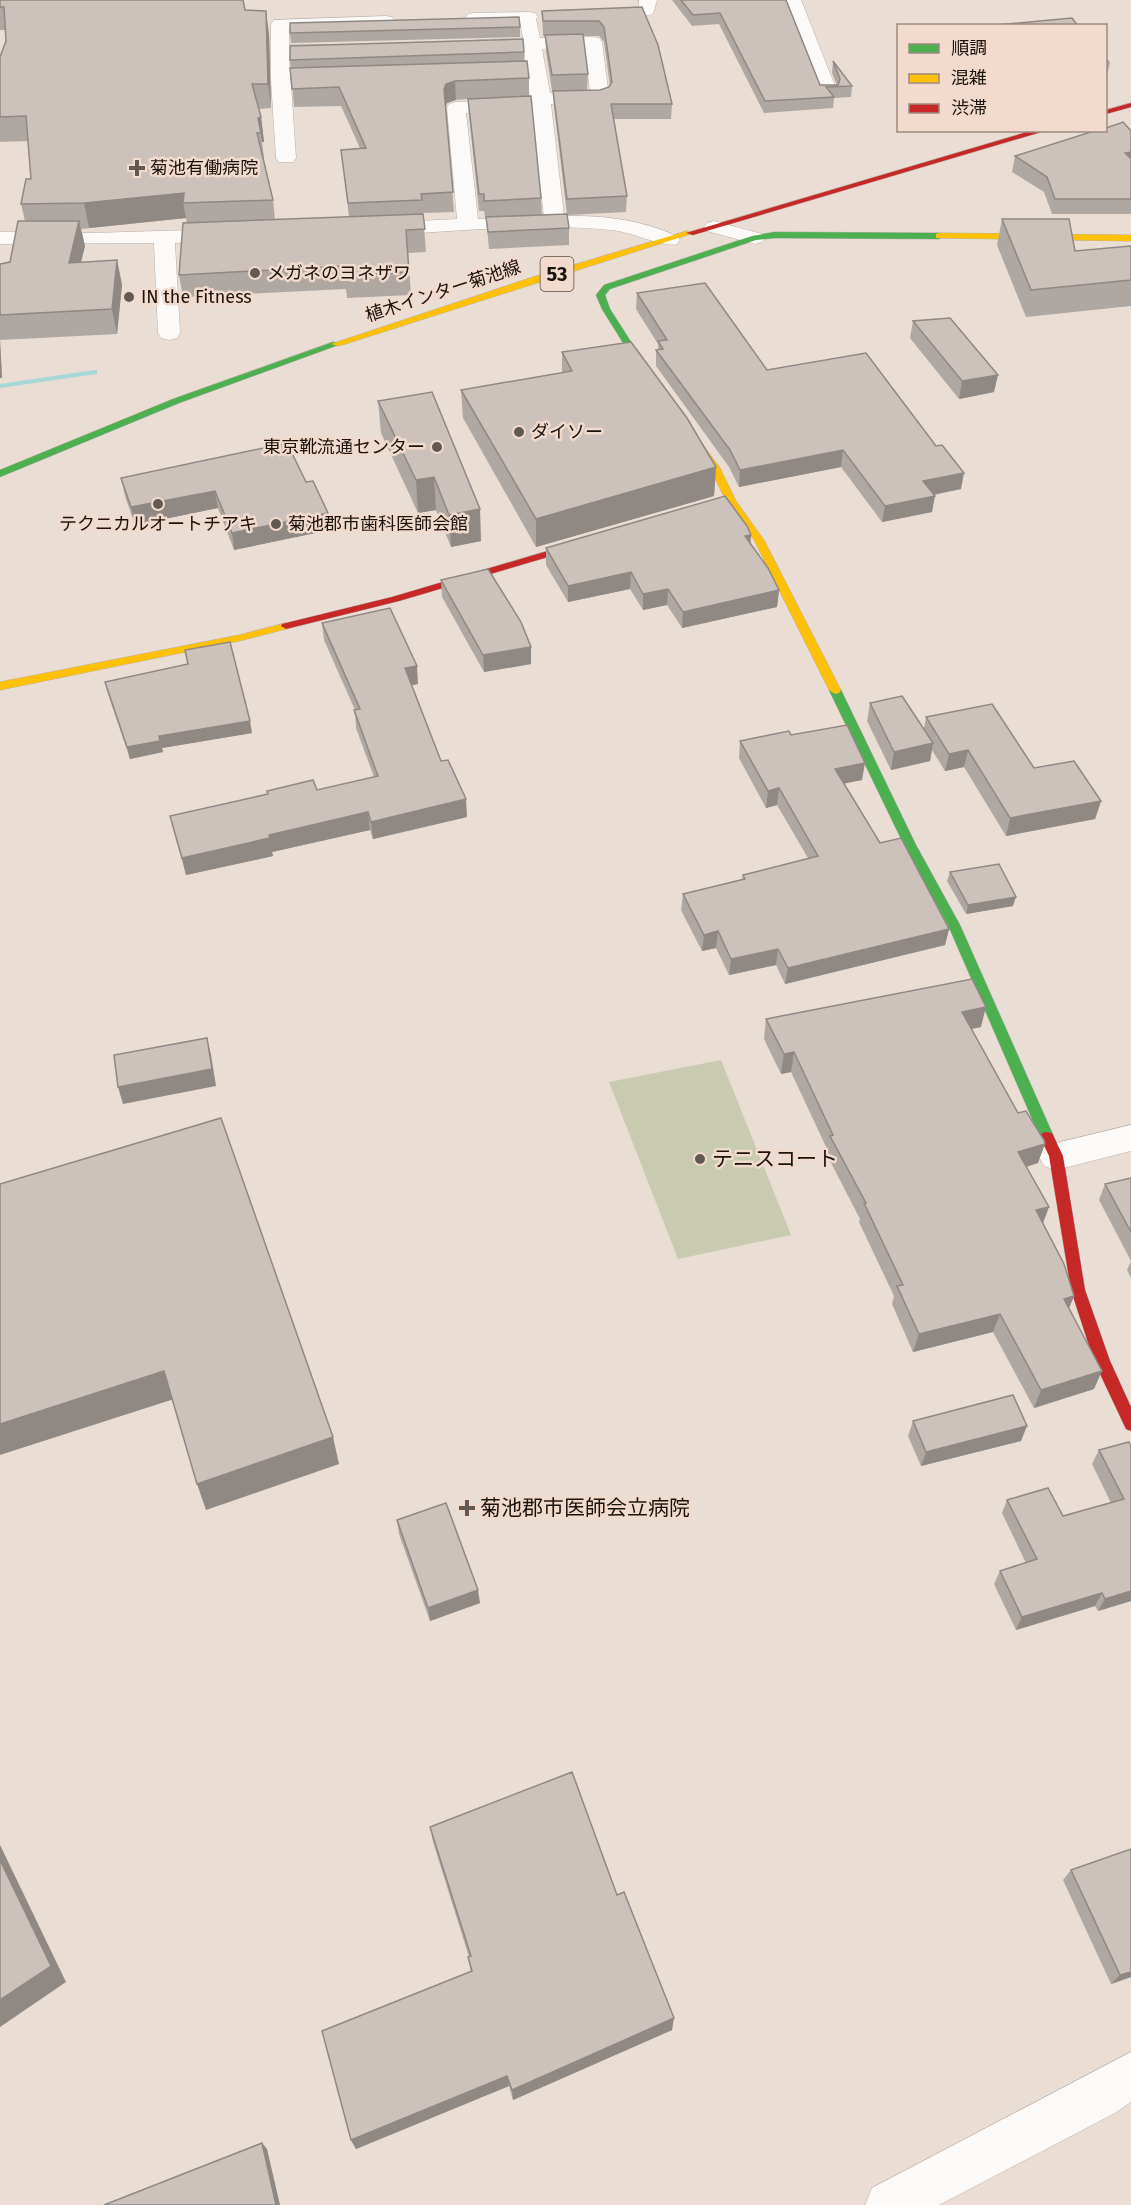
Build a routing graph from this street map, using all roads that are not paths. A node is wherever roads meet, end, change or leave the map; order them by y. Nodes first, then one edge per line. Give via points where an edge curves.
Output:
1 (648, 0) edge
2 (792, 0) edge
3 (586, 15) edge
4 (551, 16) edge
5 (529, 17) junction
6 (458, 19) edge
7 (399, 20) edge
8 (532, 43) junction
9 (460, 46) edge
10 (352, 49) edge
11 (280, 51) junction
12 (303, 79) edge
13 (280, 80) junction
14 (828, 91) edge
15 (541, 101) junction
16 (1131, 105) edge
17 (1107, 112) edge
18 (1037, 132) edge
19 (286, 158) dead end
20 (555, 222) junction
21 (468, 225) junction
22 (714, 227) junction
23 (364, 230) edge
24 (250, 234) edge
25 (0, 238) edge
26 (164, 238) junction
27 (755, 238) junction
28 (1131, 238) edge
29 (670, 240) junction
30 (170, 333) dead end
31 (660, 394) edge
32 (681, 421) edge
33 (0, 474) edge
34 (731, 501) junction
35 (714, 505) edge
36 (601, 538) edge
37 (0, 686) edge
38 (1131, 1138) edge
39 (1056, 1156) junction
40 (1131, 1424) edge
41 (1131, 2075) edge
42 (889, 2205) edge

1 - 3 street via 647,10 631,14
2 - 14 street
4 - 5 street
5 - 6 street
5 - 8 street
7 - 11 street via 280,24
8 - 9 street
8 - 15 street via 529,71
8 - 15 street via 594,42 600,97
10 - 11 street
11 - 13 street
12 - 13 street
13 - 19 street
15 - 20 street
15 - 21 street via 456,108
16 - 17 street
18 - 22 street, 植木インター菊池線 / 53
20 - 21 street
20 - 29 street via 612,223 642,228
21 - 23 street
22 - 27 street
22 - 29 street, 植木インター菊池線 / 53
24 - 26 street
25 - 26 street
26 - 30 street
27 - 28 street
27 - 31 street via 624,280 607,287 600,295
29 - 33 street, 植木インター菊池線 / 53 via 458,304 236,379
32 - 34 street via 715,468
34 - 35 street
34 - 39 street via 759,540 910,845 954,925
36 - 37 street via 395,599 250,636
38 - 39 street
39 - 40 street via 1078,1290 1102,1361
41 - 42 street

